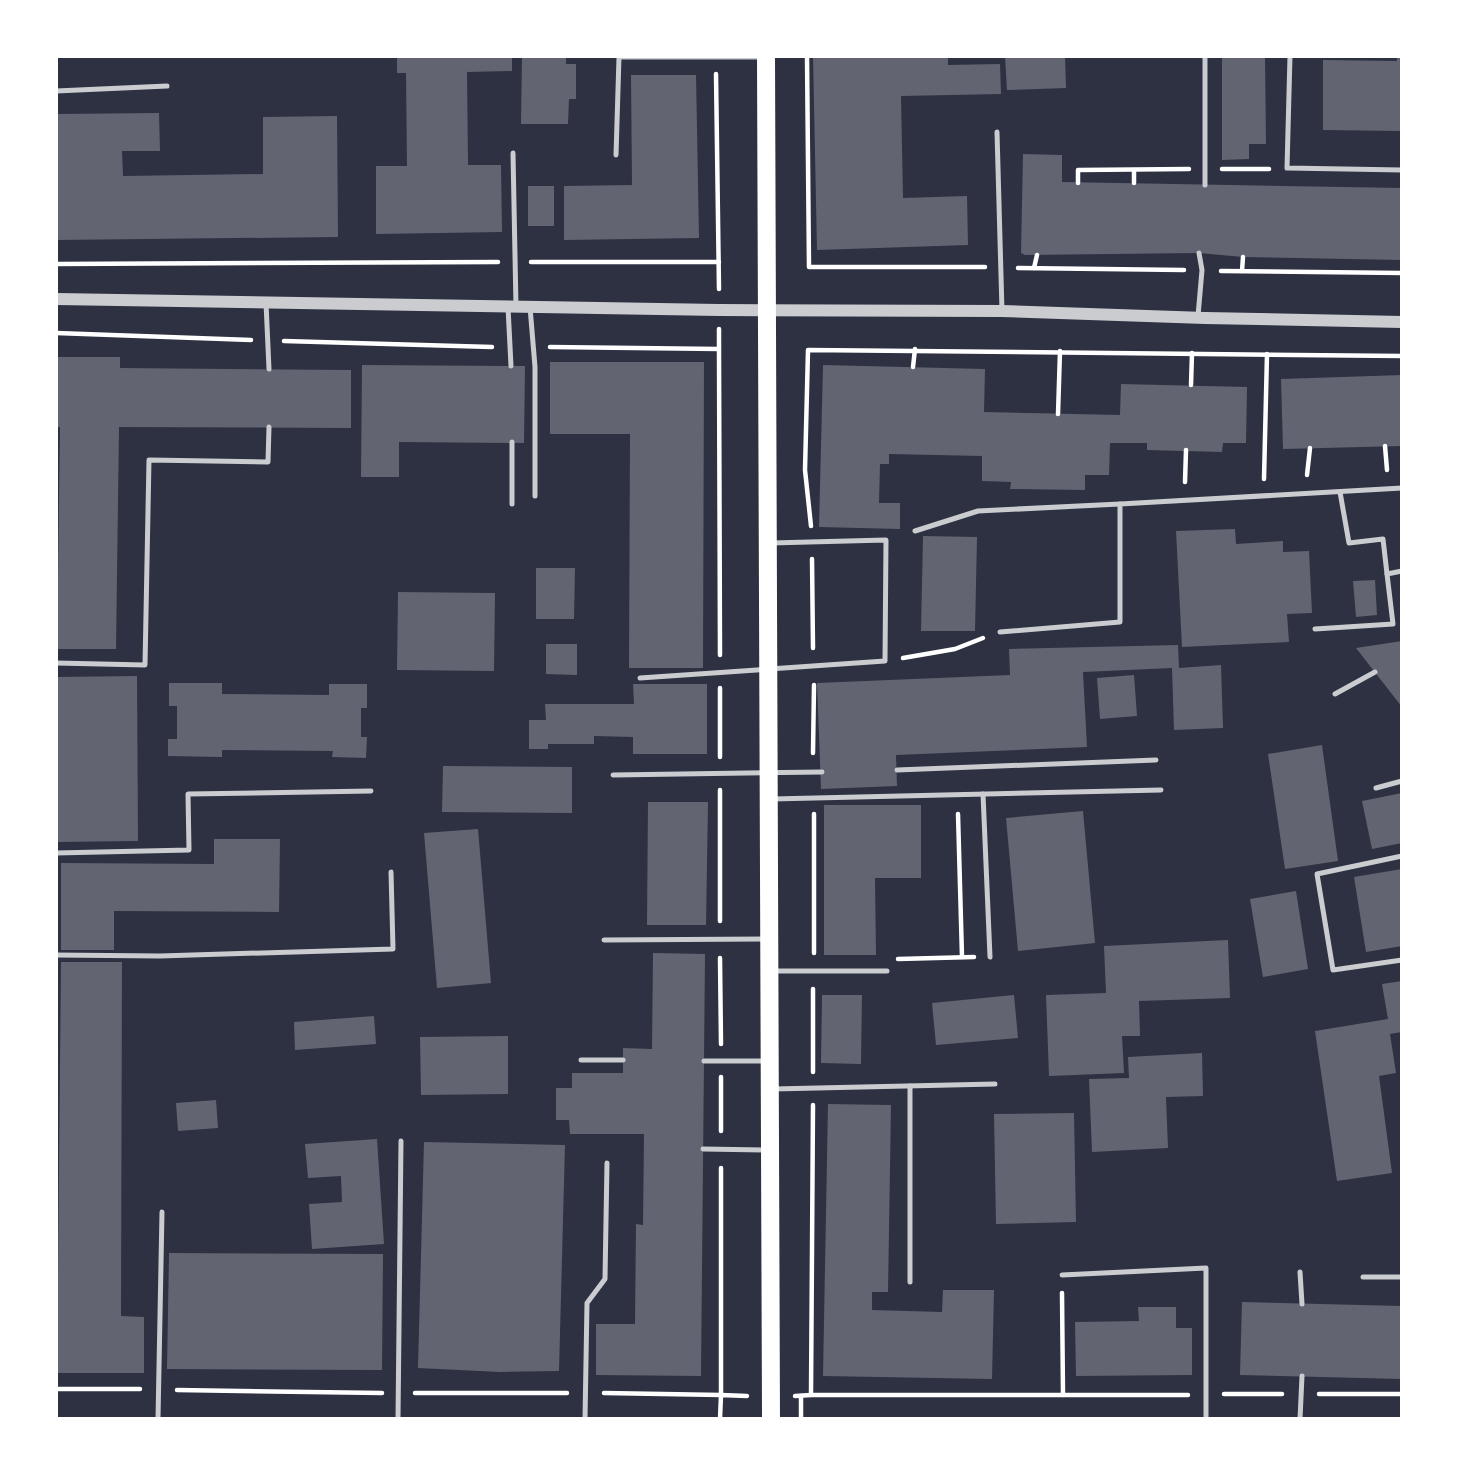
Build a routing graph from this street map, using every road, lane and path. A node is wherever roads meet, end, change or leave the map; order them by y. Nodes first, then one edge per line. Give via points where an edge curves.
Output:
1 (766, 56) edge
2 (807, 56) edge
3 (1205, 56) edge
4 (1290, 56) edge
5 (715, 58) edge
6 (167, 86) dead end
7 (56, 91) edge
8 (998, 132) dead end
9 (513, 153) dead end
10 (616, 155) dead end
11 (1205, 169) junction
12 (1272, 169) dead end
13 (1133, 170) junction
14 (1402, 170) edge
15 (1078, 183) dead end
16 (1134, 183) dead end
17 (1205, 185) dead end
18 (1199, 253) dead end
19 (1037, 255) dead end
20 (1243, 257) dead end
21 (515, 261) junction
22 (56, 264) edge
23 (1000, 267) junction
24 (1034, 268) junction
25 (1202, 270) junction
26 (1242, 271) junction
27 (1402, 273) edge
28 (56, 299) edge
29 (266, 303) junction
30 (512, 307) junction
31 (530, 307) junction
32 (768, 309) junction
33 (1002, 311) junction
34 (1198, 318) junction
35 (1402, 322) edge
36 (56, 332) edge
37 (268, 341) junction
38 (510, 347) junction
39 (534, 347) junction
40 (915, 349) junction
41 (1060, 351) junction
42 (1192, 353) junction
43 (1266, 354) junction
44 (1402, 356) edge
45 (511, 366) dead end
46 (913, 367) dead end
47 (270, 369) dead end
48 (1191, 385) dead end
49 (1058, 414) dead end
50 (269, 427) dead end
51 (512, 442) dead end
52 (1310, 448) dead end
53 (1186, 450) dead end
54 (1402, 488) edge
55 (1340, 492) junction
56 (1305, 494) junction
57 (535, 496) dead end
58 (1263, 496) junction
59 (1185, 501) junction
60 (512, 504) dead end
61 (1120, 505) junction
62 (915, 531) dead end
63 (812, 542) junction
64 (768, 543) junction
65 (1402, 571) edge
66 (1387, 573) junction
67 (1315, 629) dead end
68 (1000, 632) joint
69 (885, 661) junction
70 (56, 663) edge
71 (814, 666) junction
72 (768, 670) junction
73 (1375, 672) dead end
74 (720, 674) junction
75 (640, 678) dead end
76 (1335, 694) dead end
77 (1156, 760) dead end
78 (897, 770) dead end
79 (720, 772) junction
80 (769, 772) junction
81 (813, 772) junction
82 (821, 772) dead end
83 (613, 775) dead end
84 (1402, 781) edge
85 (1376, 788) dead end
86 (1161, 790) dead end
87 (371, 791) dead end
88 (983, 794) junction
89 (958, 795) junction
90 (814, 798) junction
91 (769, 799) junction
92 (56, 853) edge
93 (1402, 856) edge
94 (391, 872) dead end
95 (769, 939) junction
96 (604, 940) dead end
97 (720, 940) junction
98 (56, 955) edge
99 (962, 957) dead end
100 (990, 957) dead end
101 (1402, 960) edge
102 (769, 971) junction
103 (813, 971) junction
104 (887, 971) dead end
105 (581, 1060) dead end
106 (623, 1060) dead end
107 (704, 1061) dead end
108 (721, 1061) junction
109 (770, 1061) junction
110 (995, 1084) dead end
111 (910, 1086) junction
112 (813, 1088) junction
113 (770, 1089) junction
114 (401, 1141) dead end
115 (703, 1149) dead end
116 (721, 1150) junction
117 (770, 1150) junction
118 (607, 1163) dead end
119 (162, 1212) dead end
120 (1300, 1272) dead end
121 (1062, 1275) joint
122 (1363, 1277) dead end
123 (1402, 1277) edge
124 (910, 1282) dead end
125 (1301, 1304) dead end
126 (1302, 1376) dead end
127 (56, 1389) edge
128 (159, 1390) junction
129 (398, 1393) junction
130 (585, 1393) junction
131 (1302, 1394) junction
132 (1402, 1394) edge
133 (721, 1395) junction
134 (801, 1395) dead end
135 (1063, 1395) junction
136 (1206, 1395) junction
137 (158, 1419) edge
138 (398, 1419) edge
139 (585, 1419) edge
140 (720, 1419) edge
141 (771, 1419) edge
142 (801, 1419) edge
143 (1206, 1419) edge
144 (1300, 1419) edge

1 - 5 lane
1 - 32 main road
2 - 23 path via 809,267
3 - 11 lane
4 - 14 lane via 1287,168
5 - 10 lane via 618,57
5 - 21 path via 719,262
6 - 7 lane
8 - 23 lane
9 - 21 lane
11 - 12 path
11 - 13 path
11 - 17 lane
13 - 15 path via 1078,170
13 - 16 path
18 - 25 lane
19 - 24 path
20 - 26 path
21 - 22 path
21 - 30 lane
23 - 24 path
23 - 33 lane
24 - 25 path
25 - 26 path
25 - 34 lane
26 - 27 path
28 - 29 street
29 - 30 street
29 - 37 lane
30 - 31 street
30 - 38 lane
31 - 32 street
31 - 39 lane
32 - 33 street
32 - 64 main road
33 - 34 street
34 - 35 street
36 - 37 path
37 - 38 path
37 - 47 lane
38 - 45 lane
39 - 57 lane
39 - 74 path via 719,349
40 - 41 path
40 - 46 path
40 - 63 path via 808,349 805,470
41 - 42 path
41 - 49 path
42 - 43 path
42 - 48 path
43 - 44 path
43 - 58 path
50 - 70 lane via 268,462 149,460 145,665
51 - 60 lane
52 - 56 path
53 - 59 path
54 - 55 lane
55 - 56 lane
55 - 66 lane via 1349,543 1382,539
56 - 58 lane
58 - 59 lane
59 - 61 lane
61 - 62 lane via 978,511
61 - 68 lane via 1120,622
63 - 64 lane
63 - 69 lane via 886,540
63 - 71 path
64 - 72 main road
65 - 66 lane
66 - 67 lane via 1393,624
68 - 69 path via 956,649
69 - 71 lane
71 - 72 lane
71 - 81 path
72 - 74 lane
72 - 80 main road
73 - 76 lane
74 - 75 lane
74 - 79 path
77 - 78 lane
79 - 80 lane
79 - 83 lane
79 - 97 path
80 - 81 lane
80 - 91 main road
81 - 82 lane
84 - 85 lane
86 - 88 lane
87 - 92 lane via 188,794 189,850
88 - 89 lane
88 - 100 lane
89 - 90 lane
89 - 99 path
90 - 91 lane
90 - 103 path
91 - 95 main road
93 - 101 lane via 1317,874 1333,970
94 - 98 lane via 393,948
95 - 97 lane
95 - 102 main road
96 - 97 lane
97 - 108 path
102 - 103 lane
102 - 109 main road
103 - 104 lane
103 - 112 path
105 - 106 lane
107 - 108 lane
108 - 109 lane
108 - 116 path
109 - 113 main road
110 - 111 lane
111 - 112 lane
111 - 124 lane
112 - 113 lane
112 - 135 path via 811,1395
113 - 117 main road
114 - 129 lane
115 - 116 lane
116 - 117 lane
116 - 133 path
117 - 141 main road
118 - 130 lane via 605,1279 587,1303
119 - 128 lane
120 - 125 lane
121 - 135 path
121 - 136 lane via 1206,1268
122 - 123 lane
126 - 131 lane
127 - 128 path
128 - 129 path
128 - 137 lane
129 - 130 path
129 - 138 lane
130 - 133 path
130 - 139 lane
131 - 132 path
131 - 136 path
131 - 144 lane
133 - 140 path
134 - 142 path
135 - 136 path
136 - 143 lane

